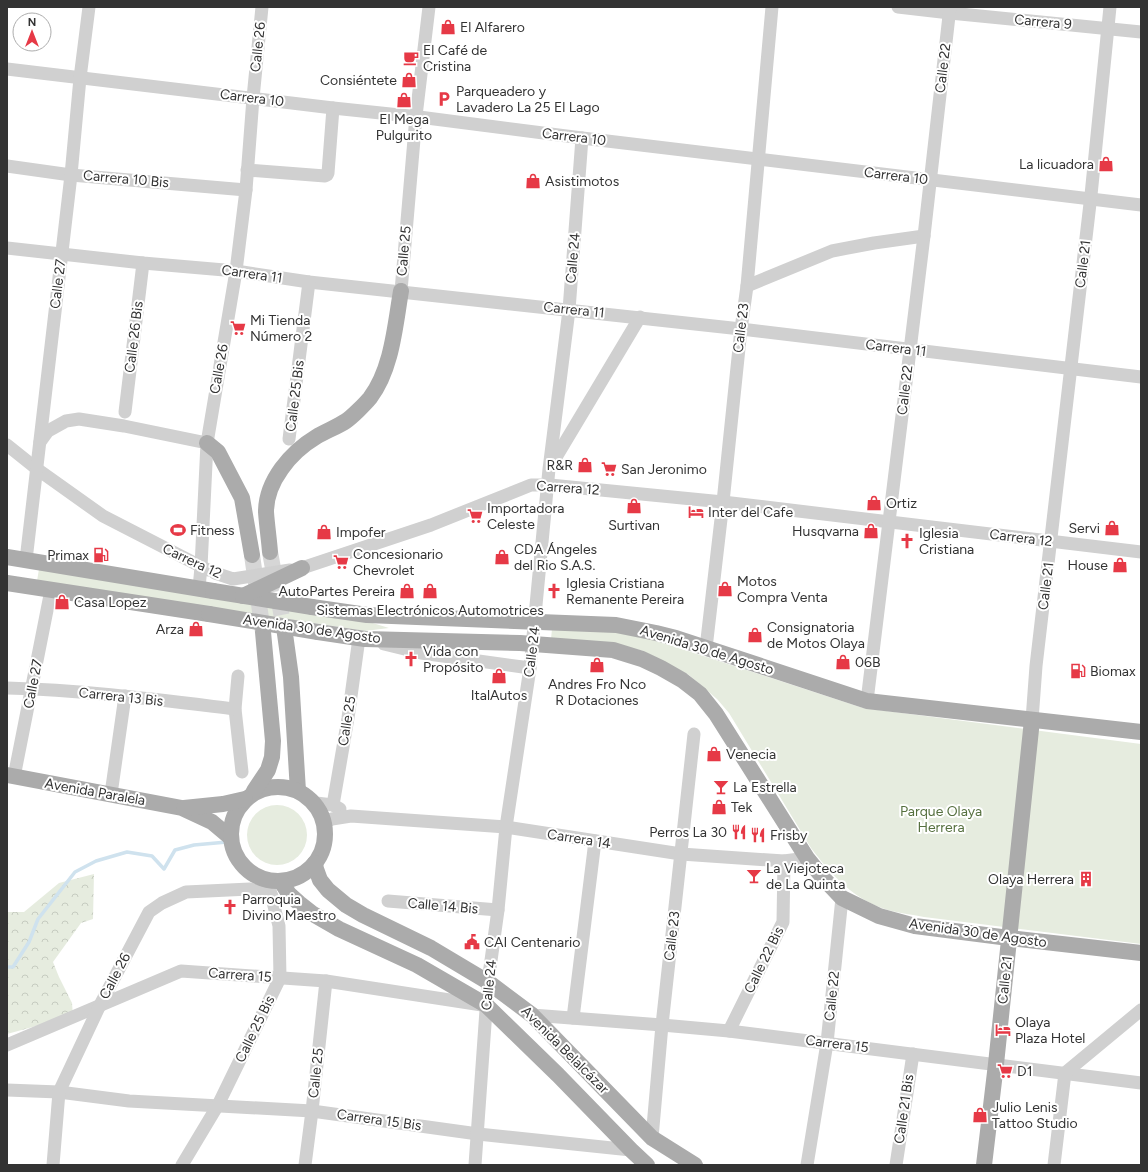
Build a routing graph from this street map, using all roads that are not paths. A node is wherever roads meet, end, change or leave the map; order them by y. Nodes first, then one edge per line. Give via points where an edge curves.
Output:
1 (89, 7) edge
2 (262, 7) edge
3 (430, 7) edge
4 (772, 7) edge
5 (898, 7) edge
6 (1110, 7) edge
7 (950, 10) edge
8 (1107, 28) junction
9 (1141, 32) edge
10 (7, 69) edge
11 (80, 78) junction
12 (253, 98) junction
13 (333, 108) junction
14 (416, 116) junction
15 (582, 138) junction
16 (759, 159) junction
17 (7, 166) edge
18 (247, 170) junction
19 (71, 175) junction
20 (930, 180) junction
21 (246, 190) junction
22 (1090, 200) junction
23 (1141, 205) edge
24 (924, 236) junction
25 (7, 248) edge
26 (61, 253) junction
27 (143, 263) junction
28 (236, 271) junction
29 (309, 282) junction
30 (747, 286) junction
31 (401, 291) junction
32 (569, 310) junction
33 (640, 318) junction
34 (741, 329) junction
35 (910, 350) junction
36 (1071, 369) junction
37 (1141, 377) edge
38 (125, 412) dead end
39 (40, 442) junction
40 (207, 443) junction
41 (7, 445) edge
42 (292, 446) junction
43 (37, 469) junction
44 (549, 469) junction
45 (547, 485) junction
46 (723, 502) junction
47 (889, 522) junction
48 (1051, 542) junction
49 (270, 552) tunnel mouth
50 (1141, 552) edge
51 (252, 555) tunnel mouth
52 (7, 557) edge
53 (26, 560) junction
54 (201, 567) junction
55 (302, 568) junction
56 (7, 583) edge
57 (51, 590) junction
58 (206, 590) junction
59 (243, 596) junction
60 (535, 622) junction
61 (263, 632) tunnel mouth
62 (285, 634) tunnel mouth
63 (362, 638) junction
64 (533, 644) junction
65 (706, 648) junction
66 (530, 668) junction
67 (238, 676) dead end
68 (7, 688) edge
69 (32, 689) junction
70 (125, 696) junction
71 (867, 701) junction
72 (236, 709) junction
73 (1032, 720) junction
74 (1141, 732) edge
75 (694, 734) dead end
76 (242, 772) dead end
77 (11, 776) edge
78 (298, 791) junction
79 (111, 794) junction
80 (250, 795) junction
81 (316, 803) junction
82 (333, 805) junction
83 (182, 808) junction
84 (351, 816) junction
85 (323, 822) junction
86 (506, 827) junction
87 (231, 838) junction
88 (595, 841) junction
89 (681, 854) junction
90 (807, 858) junction
91 (784, 860) junction
92 (315, 863) junction
93 (274, 887) junction
94 (842, 898) junction
95 (388, 901) dead end
96 (498, 910) junction
97 (1009, 938) junction
98 (1141, 953) edge
99 (280, 978) junction
100 (326, 981) junction
101 (488, 982) junction
102 (100, 1005) junction
103 (486, 1005) junction
104 (1141, 1010) edge
105 (532, 1015) junction
106 (573, 1018) junction
107 (662, 1024) junction
108 (729, 1031) junction
109 (827, 1043) junction
110 (7, 1044) edge
111 (913, 1054) junction
112 (996, 1064) junction
113 (1065, 1073) junction
114 (1141, 1083) edge
115 (7, 1090) edge
116 (59, 1092) junction
117 (218, 1105) junction
118 (312, 1111) junction
119 (478, 1134) junction
120 (652, 1138) junction
121 (631, 1150) junction
122 (54, 1165) edge
123 (182, 1165) edge
124 (305, 1165) edge
125 (475, 1165) edge
126 (648, 1165) edge
127 (696, 1165) edge
128 (807, 1165) edge
129 (896, 1165) edge
130 (984, 1165) edge
131 (1054, 1165) edge

1 - 11 street, Calle 27
2 - 12 street, Calle 26
3 - 14 street, Calle 25
4 - 16 street, Calle 23
5 - 7 street, Carrera 9
6 - 8 street, Calle 21
7 - 8 street, Carrera 9
7 - 20 street, Calle 22
8 - 9 street, Carrera 9
8 - 22 street, Calle 21
10 - 11 street, Carrera 10
11 - 12 street, Carrera 10
11 - 19 street, Calle 27
12 - 13 street, Carrera 10
12 - 18 street, Calle 26
13 - 14 street, Carrera 10
13 - 18 street via 327,175
14 - 15 street, Carrera 10
14 - 31 street, Calle 25
15 - 16 street, Carrera 10
15 - 32 street, Calle 24
16 - 20 street, Carrera 10
16 - 30 street, Calle 23
17 - 19 street, Carrera 10 Bis
18 - 21 street, Calle 26
19 - 21 street, Carrera 10 Bis
19 - 26 street, Calle 27
20 - 22 street, Carrera 10
20 - 24 street, Calle 22
21 - 28 street, Calle 26
22 - 23 street, Carrera 10
22 - 36 street, Calle 21
24 - 30 street via 832,251
24 - 35 street, Calle 22
25 - 26 street, Carrera 11
26 - 27 street, Carrera 11
26 - 39 street, Calle 27
27 - 28 street, Carrera 11
27 - 38 street, Calle 26 Bis
28 - 29 street, Carrera 11
28 - 40 street, Calle 26
29 - 31 street, Carrera 11
29 - 42 street, Calle 25 Bis
30 - 34 street, Calle 23
31 - 32 street, Carrera 11
31 - 42 main road, Calle 25 via 389,359 381,381 370,399 346,421 316,438
32 - 33 street, Carrera 11
32 - 44 street, Calle 24
33 - 34 street, Carrera 11
33 - 44 street
34 - 35 street, Carrera 11
34 - 46 street, Calle 23
35 - 36 street, Carrera 11
35 - 47 street, Calle 22
36 - 37 street, Carrera 11
36 - 48 street, Calle 21
39 - 40 street via 48,431 66,421 79,419
39 - 43 street, Calle 27
40 - 51 main road via 218,452 242,498
40 - 54 street, Calle 26
41 - 43 street, Carrera 12
42 - 49 main road, Calle 25 via 272,485 268,500 266,511
43 - 53 street, Calle 27
43 - 54 street, Carrera 12 via 103,516
44 - 45 street, Calle 24
45 - 46 street, Carrera 12
45 - 55 street, Carrera 12 via 531,485 431,525
45 - 60 street, Calle 24
46 - 47 street, Carrera 12
46 - 65 street, Calle 23
47 - 48 street, Carrera 12
47 - 71 street, Calle 22
48 - 50 street, Carrera 12
48 - 73 street, Calle 21
52 - 53 main road, Avenida 30 de Agosto
53 - 58 main road, Avenida 30 de Agosto
54 - 55 street, Carrera 12, bridge via 233,579
54 - 58 street, Calle 26
55 - 59 main road, bridge
56 - 57 main road, Avenida 30 de Agosto
57 - 63 main road, Avenida 30 de Agosto, bridge
57 - 69 street, Calle 27
58 - 59 main road, Avenida 30 de Agosto, bridge
59 - 60 main road, Avenida 30 de Agosto, bridge via 367,615
60 - 64 street, Calle 24
60 - 65 main road, Avenida 30 de Agosto via 616,625 656,633
61 - 80 main road via 273,741 272,757 268,770
62 - 78 main road via 291,677
63 - 64 main road, Avenida 30 de Agosto
63 - 66 street via 421,653
63 - 82 street, Calle 25
64 - 66 street, Calle 24
64 - 90 main road, Avenida 30 de Agosto via 613,650 661,668 700,694 716,714
65 - 71 main road, Avenida 30 de Agosto
66 - 86 street, Calle 24
67 - 72 street
68 - 69 street, Carrera 13 Bis
69 - 70 street, Carrera 13 Bis
69 - 77 street, Calle 27
70 - 72 street, Carrera 13 Bis
70 - 79 street
71 - 73 main road, Avenida 30 de Agosto
72 - 76 street
73 - 74 main road, Avenida 30 de Agosto
73 - 97 main road, Calle 21
75 - 89 street, Calle 23
77 - 79 main road, Avenida Paralela
78 - 80 main road via 275,786 263,788
78 - 81 main road
79 - 83 main road, Avenida Paralela
80 - 83 main road, Avenida Paralela via 223,804
80 - 87 main road via 235,817
81 - 82 street, Carrera 14
81 - 85 main road
82 - 84 street, Carrera 14
83 - 87 main road, Avenida Paralela via 212,822
84 - 85 street, Carrera 14
84 - 86 street, Carrera 14
85 - 92 main road via 323,844
86 - 88 street, Carrera 14
86 - 96 street, Calle 24
87 - 93 main road via 235,855 246,871
88 - 89 street, Carrera 14
88 - 106 street
89 - 91 street, Carrera 14
89 - 107 street, Calle 23
90 - 91 street, Carrera 14
90 - 94 main road, Avenida 30 de Agosto
91 - 108 street, Calle 22 Bis via 783,922
92 - 93 main road via 300,876
92 - 101 main road, Avenida Belalcázar via 320,880 346,905 362,916 431,948
93 - 99 street, Calle 25 Bis via 279,926
93 - 102 street, Calle 26 via 186,892 162,903 149,912
93 - 103 main road, Avenida Belalcázar via 289,894 313,914 339,929 417,965
94 - 97 main road, Avenida 30 de Agosto via 879,916 915,926
94 - 109 street, Calle 22
95 - 96 street, Calle 14 Bis
96 - 101 street, Calle 24
97 - 98 main road, Avenida 30 de Agosto
97 - 112 main road, Calle 21
99 - 100 street, Carrera 15
99 - 102 street, Carrera 15 via 181,971
99 - 117 street, Calle 25 Bis
100 - 103 street, Carrera 15
100 - 118 street, Calle 25
101 - 103 street, Calle 24
101 - 105 main road, Avenida Belalcázar
102 - 110 street, Carrera 15
102 - 116 street, Calle 26
103 - 119 street, Calle 24
103 - 121 main road, Avenida Belalcázar
104 - 113 street
105 - 106 street, Carrera 15
105 - 120 main road, Avenida Belalcázar
106 - 107 street, Carrera 15
107 - 108 street, Carrera 15
107 - 120 street, Calle 23
108 - 109 street, Carrera 15
109 - 111 street, Carrera 15
109 - 128 street, Calle 22
111 - 112 street, Carrera 15
111 - 129 street, Calle 21 Bis
112 - 113 street, Carrera 15
112 - 130 main road, Calle 21
113 - 114 street, Carrera 15
113 - 131 street
115 - 116 street, Carrera 15 Bis
116 - 117 street, Carrera 15 Bis via 129,1101
116 - 122 street, Calle 26
117 - 118 street, Carrera 15 Bis
117 - 123 street, Calle 25 Bis
118 - 119 street, Carrera 15 Bis
118 - 124 street, Calle 25
119 - 121 street, Carrera 15 Bis
119 - 125 street, Calle 24
120 - 127 main road, Avenida Belalcázar
121 - 126 main road, Avenida Belalcázar

